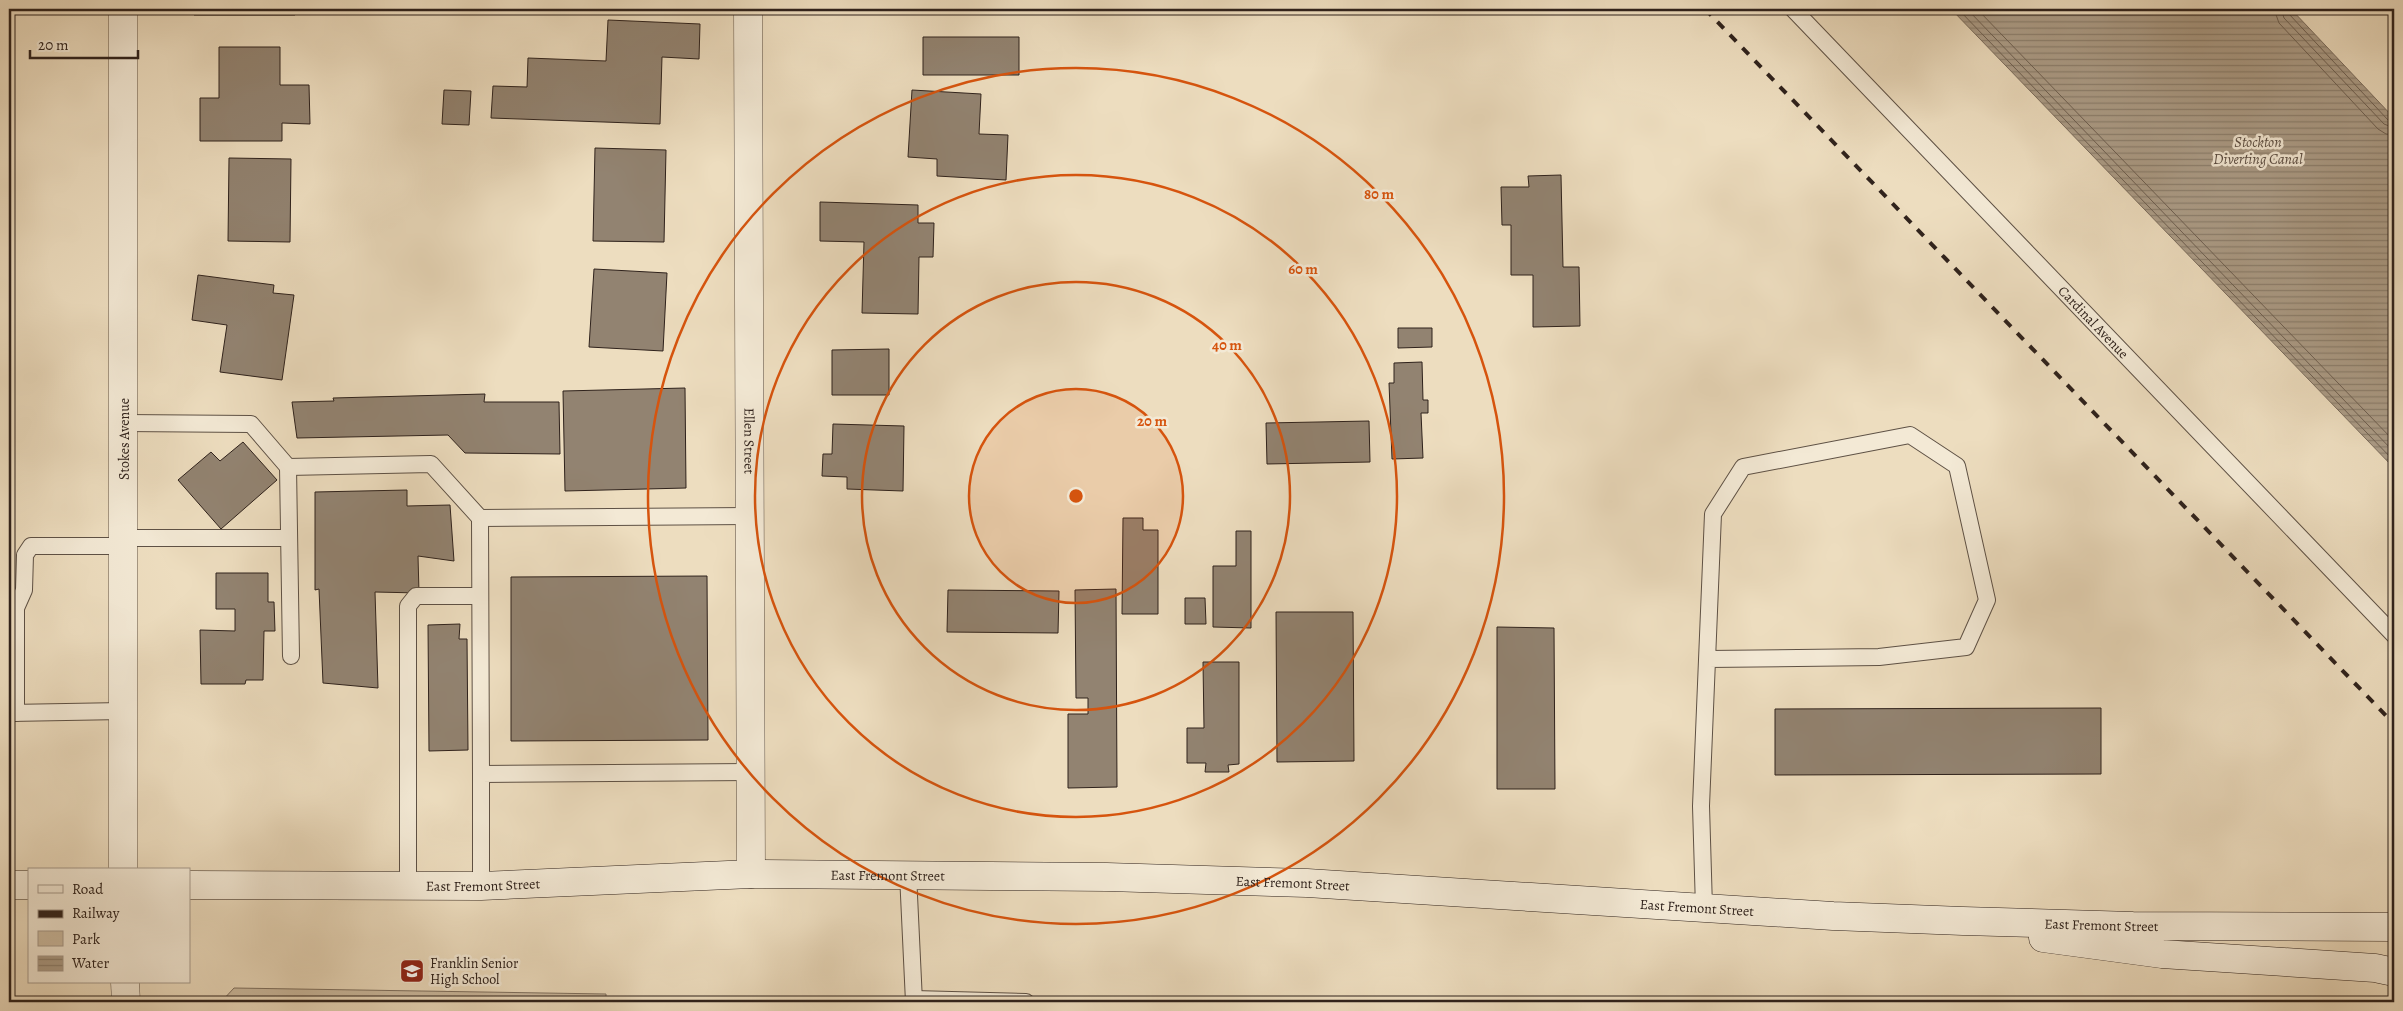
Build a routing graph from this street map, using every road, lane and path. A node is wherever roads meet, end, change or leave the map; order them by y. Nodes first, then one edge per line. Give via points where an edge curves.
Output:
1 (123, 9) edge
2 (748, 9) edge
3 (1793, 9) edge
4 (124, 423) junction
5 (288, 467) junction
6 (749, 516) junction
7 (480, 518) junction
8 (289, 538) junction
9 (124, 542) junction
10 (480, 596) junction
11 (2394, 635) edge
12 (291, 656) dead end
13 (1708, 659) junction
14 (124, 711) junction
15 (12, 713) edge
16 (750, 772) junction
17 (481, 774) junction
18 (123, 868) edge
19 (752, 874) junction
20 (908, 874) junction
21 (9, 885) edge
22 (28, 885) edge
23 (190, 885) edge
24 (408, 886) junction
25 (481, 886) junction
26 (1704, 908) junction
27 (1963, 921) junction
28 (2394, 927) edge
29 (2394, 972) edge
30 (125, 984) edge
31 (914, 1001) edge
32 (126, 1002) edge
33 (1026, 1002) edge

1 - 4 main road, Stokes Avenue
2 - 6 main road, Ellen Street
3 - 11 lane, Cardinal Avenue
4 - 5 lane via 251,424
4 - 9 main road, Stokes Avenue
5 - 7 lane via 431,464
5 - 8 lane
6 - 7 lane
6 - 16 main road, Ellen Street
7 - 10 lane
8 - 9 lane
8 - 12 lane
9 - 14 main road, Stokes Avenue
9 - 15 lane via 31,546 25,556 24,590 16,608
10 - 17 lane
10 - 24 lane via 416,596 408,606
13 - 13 lane via 1713,514 1743,467 1910,435 1957,466 1987,600 1966,647 1879,657
13 - 26 lane via 1701,806
14 - 15 lane
14 - 18 main road, Stokes Avenue
16 - 17 lane
16 - 19 main road, Ellen Street
17 - 25 lane
19 - 20 main road, East Fremont Street
19 - 25 main road, East Fremont Street
20 - 26 main road, East Fremont Street via 1307,883
20 - 31 lane
21 - 22 main road
23 - 24 main road, East Fremont Street
24 - 25 main road, East Fremont Street
26 - 27 main road, East Fremont Street
27 - 28 main road, East Fremont Street via 2133,926
27 - 29 main road via 2037,937 2145,952
30 - 32 main road
31 - 33 lane

